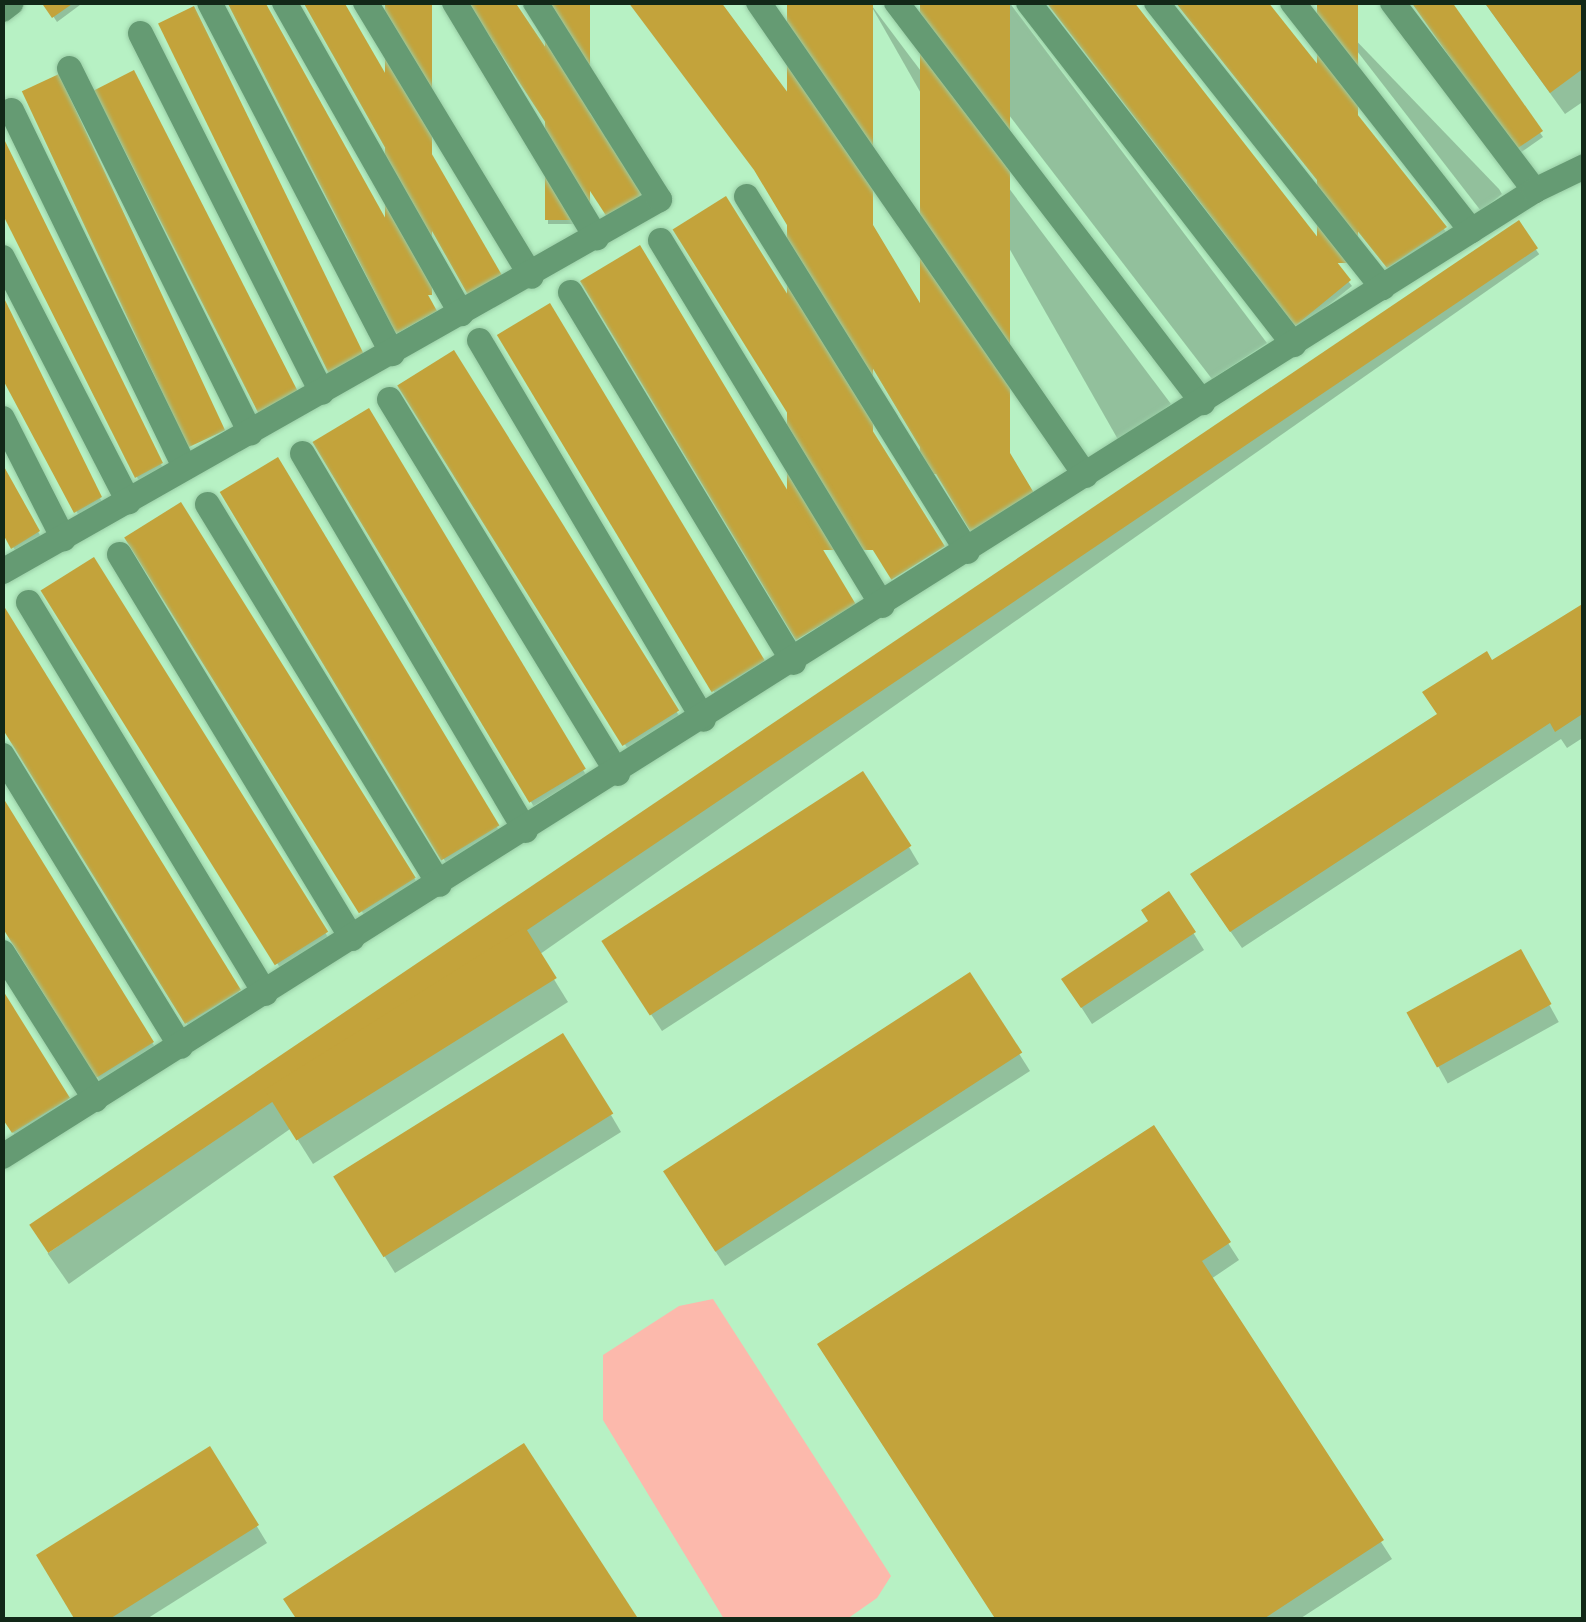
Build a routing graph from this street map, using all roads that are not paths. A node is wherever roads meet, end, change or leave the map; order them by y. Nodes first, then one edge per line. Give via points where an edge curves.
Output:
1 (11, 2) edge
2 (209, 2) edge
3 (284, 2) edge
4 (365, 2) edge
5 (454, 2) edge
6 (536, 2) edge
7 (758, 2) edge
8 (896, 2) edge
9 (1028, 2) edge
10 (1156, 2) edge
11 (1292, 2) edge
12 (1392, 2) edge
13 (2, 9) edge
14 (140, 32) dead end
15 (69, 68) dead end
16 (11, 110) dead end
17 (1584, 166) edge
18 (1534, 190) junction
19 (746, 196) dead end
20 (1471, 230) junction
21 (596, 237) junction
22 (660, 240) dead end
23 (2, 257) edge
24 (531, 276) junction
25 (1382, 286) junction
26 (570, 292) dead end
27 (461, 314) junction
28 (479, 340) dead end
29 (1292, 344) junction
30 (392, 352) junction
31 (322, 392) junction
32 (389, 398) dead end
33 (1202, 402) junction
34 (2, 418) edge
35 (250, 432) junction
36 (302, 453) dead end
37 (184, 467) junction
38 (1086, 476) junction
39 (128, 501) junction
40 (207, 504) dead end
41 (64, 538) junction
42 (967, 551) junction
43 (119, 554) dead end
44 (2, 572) edge
45 (28, 602) dead end
46 (882, 605) junction
47 (793, 662) junction
48 (703, 719) junction
49 (2, 755) edge
50 (617, 773) junction
51 (525, 830) junction
52 (439, 884) junction
53 (352, 938) junction
54 (2, 952) edge
55 (265, 993) junction
56 (180, 1046) junction
57 (95, 1099) junction
58 (3, 1154) edge

1 - 13 lane
2 - 30 lane
3 - 27 lane
4 - 24 lane
5 - 21 lane
6 - 21 lane via 658,199
7 - 38 lane
8 - 33 lane
9 - 29 lane
10 - 25 lane
11 - 20 lane
12 - 18 lane
14 - 31 lane
15 - 35 lane
16 - 37 lane
17 - 18 lane
18 - 20 lane
19 - 42 lane
20 - 25 lane
21 - 24 lane
22 - 46 lane
23 - 39 lane
24 - 27 lane
25 - 29 lane
26 - 47 lane
27 - 30 lane
28 - 48 lane
29 - 33 lane
30 - 31 lane
31 - 35 lane
32 - 50 lane
33 - 38 lane
34 - 41 lane
35 - 37 lane
36 - 51 lane
37 - 39 lane
38 - 42 lane
39 - 41 lane
40 - 52 lane
41 - 44 lane
42 - 46 lane
43 - 53 lane
45 - 55 lane
46 - 47 lane
47 - 48 lane
48 - 50 lane
49 - 56 lane
50 - 51 lane
51 - 52 lane
52 - 53 lane
53 - 55 lane
54 - 57 lane
55 - 56 lane
56 - 57 lane
57 - 58 lane

